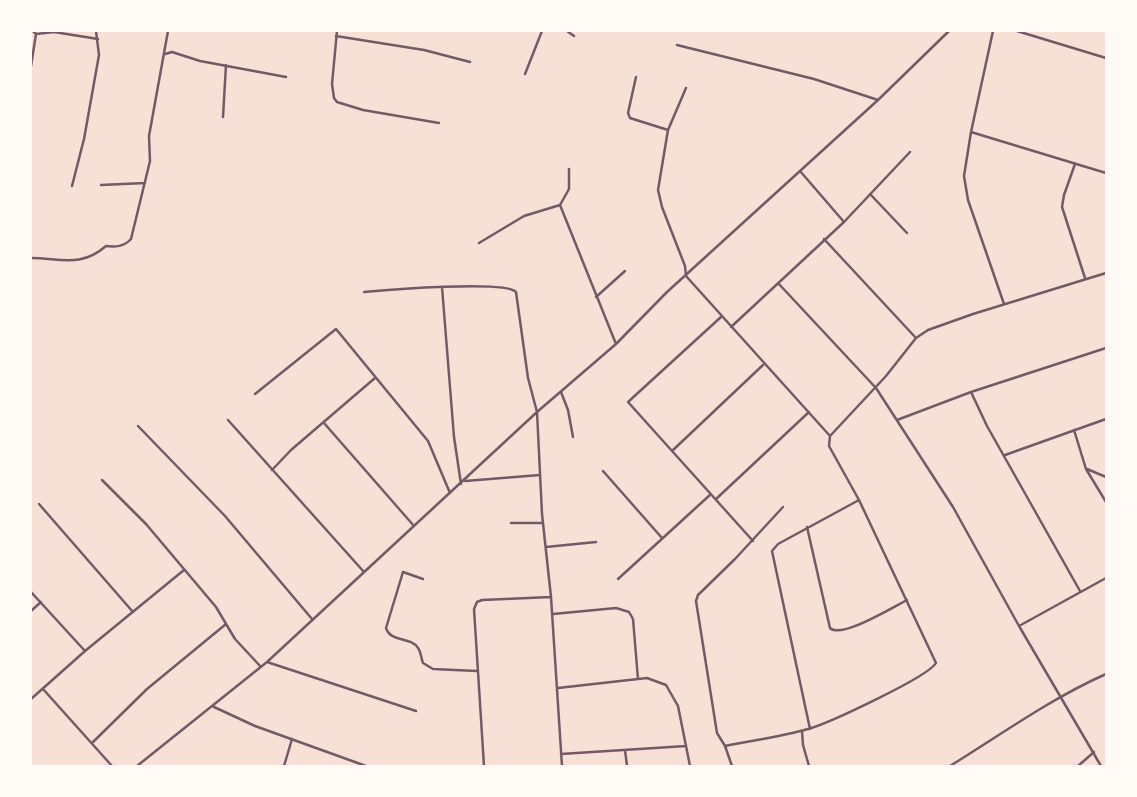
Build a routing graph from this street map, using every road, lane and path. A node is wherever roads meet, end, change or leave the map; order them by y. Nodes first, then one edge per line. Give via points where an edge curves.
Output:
1 (96, 31) edge
2 (168, 31) edge
3 (337, 31) edge
4 (542, 31) edge
5 (567, 31) edge
6 (949, 31) edge
7 (993, 31) edge
8 (1017, 31) edge
9 (35, 32) edge
10 (336, 36) junction
11 (574, 36) dead end
12 (98, 39) junction
13 (677, 45) dead end
14 (165, 54) junction
15 (1106, 58) edge
16 (470, 62) dead end
17 (226, 65) junction
18 (31, 66) edge
19 (525, 74) dead end
20 (286, 77) dead end
21 (636, 77) dead end
22 (686, 88) dead end
23 (878, 100) junction
24 (223, 117) dead end
25 (439, 123) dead end
26 (668, 130) junction
27 (971, 132) junction
28 (910, 152) dead end
29 (1075, 164) junction
30 (569, 169) dead end
31 (800, 171) junction
32 (1106, 173) edge
33 (144, 183) junction
34 (101, 185) dead end
35 (72, 186) dead end
36 (870, 194) junction
37 (560, 205) junction
38 (844, 222) junction
39 (907, 233) dead end
40 (824, 239) junction
41 (479, 243) dead end
42 (31, 258) edge
43 (625, 271) dead end
44 (1106, 273) edge
45 (686, 276) junction
46 (1085, 278) junction
47 (778, 282) junction
48 (442, 287) junction
49 (364, 292) dead end
50 (596, 297) junction
51 (1004, 304) junction
52 (721, 317) junction
53 (731, 327) junction
54 (916, 338) junction
55 (616, 344) junction
56 (1106, 348) edge
57 (763, 364) junction
58 (375, 378) junction
59 (876, 388) junction
60 (561, 392) junction
61 (971, 392) junction
62 (255, 394) dead end
63 (537, 412) junction
64 (809, 412) junction
65 (1106, 419) edge
66 (228, 420) dead end
67 (897, 420) junction
68 (324, 423) junction
69 (138, 426) dead end
70 (1074, 430) junction
71 (830, 436) junction
72 (573, 437) dead end
73 (672, 451) junction
74 (1005, 455) junction
75 (1086, 469) junction
76 (272, 470) junction
77 (603, 471) dead end
78 (540, 475) junction
79 (1106, 477) edge
80 (102, 480) dead end
81 (465, 481) junction
82 (461, 484) junction
83 (450, 492) junction
84 (711, 494) junction
85 (716, 499) junction
86 (859, 500) junction
87 (1106, 502) edge
88 (39, 504) dead end
89 (783, 507) dead end
90 (511, 522) dead end
91 (543, 523) junction
92 (414, 526) junction
93 (807, 527) junction
94 (662, 538) junction
95 (753, 541) junction
96 (596, 542) dead end
97 (546, 548) junction
98 (184, 570) junction
99 (364, 572) junction
100 (1106, 578) edge
101 (423, 579) dead end
102 (618, 579) dead end
103 (1080, 591) junction
104 (31, 592) edge
105 (551, 597) junction
106 (907, 600) junction
107 (41, 602) junction
108 (31, 611) edge
109 (133, 612) junction
110 (552, 614) junction
111 (312, 619) junction
112 (226, 624) junction
113 (1019, 626) junction
114 (85, 651) junction
115 (266, 662) junction
116 (261, 667) junction
117 (477, 670) junction
118 (1106, 674) edge
119 (638, 679) junction
120 (558, 688) junction
121 (43, 689) junction
122 (1061, 695) junction
123 (31, 699) edge
124 (213, 706) junction
125 (416, 712) dead end
126 (810, 729) junction
127 (802, 731) junction
128 (292, 739) junction
129 (93, 742) junction
130 (686, 746) junction
131 (725, 746) junction
132 (625, 750) junction
133 (1094, 752) junction
134 (561, 754) junction
135 (355, 764) edge
136 (112, 766) edge
137 (137, 766) edge
138 (284, 766) edge
139 (366, 766) edge
140 (484, 766) edge
141 (562, 766) edge
142 (627, 766) edge
143 (690, 766) edge
144 (732, 766) edge
145 (810, 766) edge
146 (950, 766) edge
147 (1078, 766) edge
148 (1101, 766) edge

1 - 12 street
2 - 14 street
3 - 10 street
4 - 19 street
5 - 11 street
6 - 23 street
7 - 27 street
8 - 15 street
9 - 12 street
9 - 18 street
10 - 16 street via 424,50
10 - 25 street via 332,84 337,102 363,110
12 - 35 street via 99,55
13 - 23 street via 814,79
14 - 17 street via 172,52
14 - 33 street via 149,136 150,161
17 - 20 street
17 - 24 street
21 - 26 street via 629,116
22 - 26 street
23 - 31 street
26 - 45 street via 658,190
27 - 29 street
27 - 51 street via 965,184
28 - 36 street
29 - 32 street
29 - 46 street via 1062,207
30 - 37 street via 569,189
31 - 38 street
31 - 45 street
33 - 34 street
33 - 42 street via 128,243 106,246 98,255 75,261
36 - 38 street
36 - 39 street
37 - 41 street via 524,216
37 - 50 street
38 - 40 street
40 - 47 street
40 - 54 street
43 - 50 street
44 - 46 street
45 - 52 street
45 - 55 street
46 - 51 street
47 - 53 street
47 - 59 street
48 - 49 street
48 - 63 street via 504,287 516,292 528,378
48 - 82 street via 454,438
50 - 55 street
51 - 54 street via 944,324
52 - 53 street
52 - 73 street via 628,402
53 - 57 street
54 - 59 street
55 - 60 street
56 - 61 street
57 - 64 street
57 - 73 street
58 - 62 street via 336,329
58 - 68 street
58 - 83 street via 428,441
59 - 67 street
59 - 71 street
60 - 63 street
60 - 72 street
61 - 67 street
61 - 74 street
63 - 78 street
63 - 81 street
64 - 71 street
64 - 85 street
65 - 70 street
66 - 76 street
67 - 113 street via 953,507
68 - 76 street
68 - 92 street
69 - 111 street via 225,516
70 - 74 street
70 - 75 street
71 - 86 street via 829,446
73 - 84 street
74 - 103 street
75 - 79 street
75 - 87 street
76 - 99 street
77 - 94 street
78 - 81 street
78 - 91 street
80 - 98 street via 146,524
81 - 82 street
82 - 83 street
83 - 92 street
84 - 85 street
84 - 94 street
85 - 95 street
86 - 93 street
86 - 106 street
88 - 109 street
89 - 95 street
90 - 91 street
91 - 97 street
92 - 99 street
93 - 106 street via 832,630 838,632 851,628
93 - 126 street via 772,551
94 - 102 street
95 - 131 street via 696,601 717,733
96 - 97 street
97 - 105 street
98 - 109 street
98 - 112 street via 216,607
99 - 111 street
100 - 103 street
101 - 117 street via 403,572 387,632 416,645 423,663 433,669
103 - 113 street
104 - 107 street
105 - 110 street
105 - 117 street via 477,602 474,609
106 - 126 street via 936,663 919,678
107 - 108 street
107 - 114 street
109 - 114 street
110 - 119 street via 616,608 629,612 633,619
110 - 120 street
111 - 115 street
112 - 116 street
112 - 129 street via 147,689
113 - 122 street
114 - 121 street
115 - 116 street
115 - 125 street
116 - 124 street
117 - 140 street
118 - 122 street
119 - 120 street
119 - 130 street via 663,683 672,691
120 - 134 street
121 - 123 street
121 - 129 street
122 - 133 street
122 - 146 street
124 - 128 street
124 - 137 street
126 - 127 street
127 - 131 street
127 - 145 street
128 - 135 street
128 - 138 street
129 - 136 street
130 - 132 street
130 - 143 street
131 - 144 street
132 - 134 street
132 - 142 street
133 - 147 street
133 - 148 street
134 - 141 street
135 - 139 street

